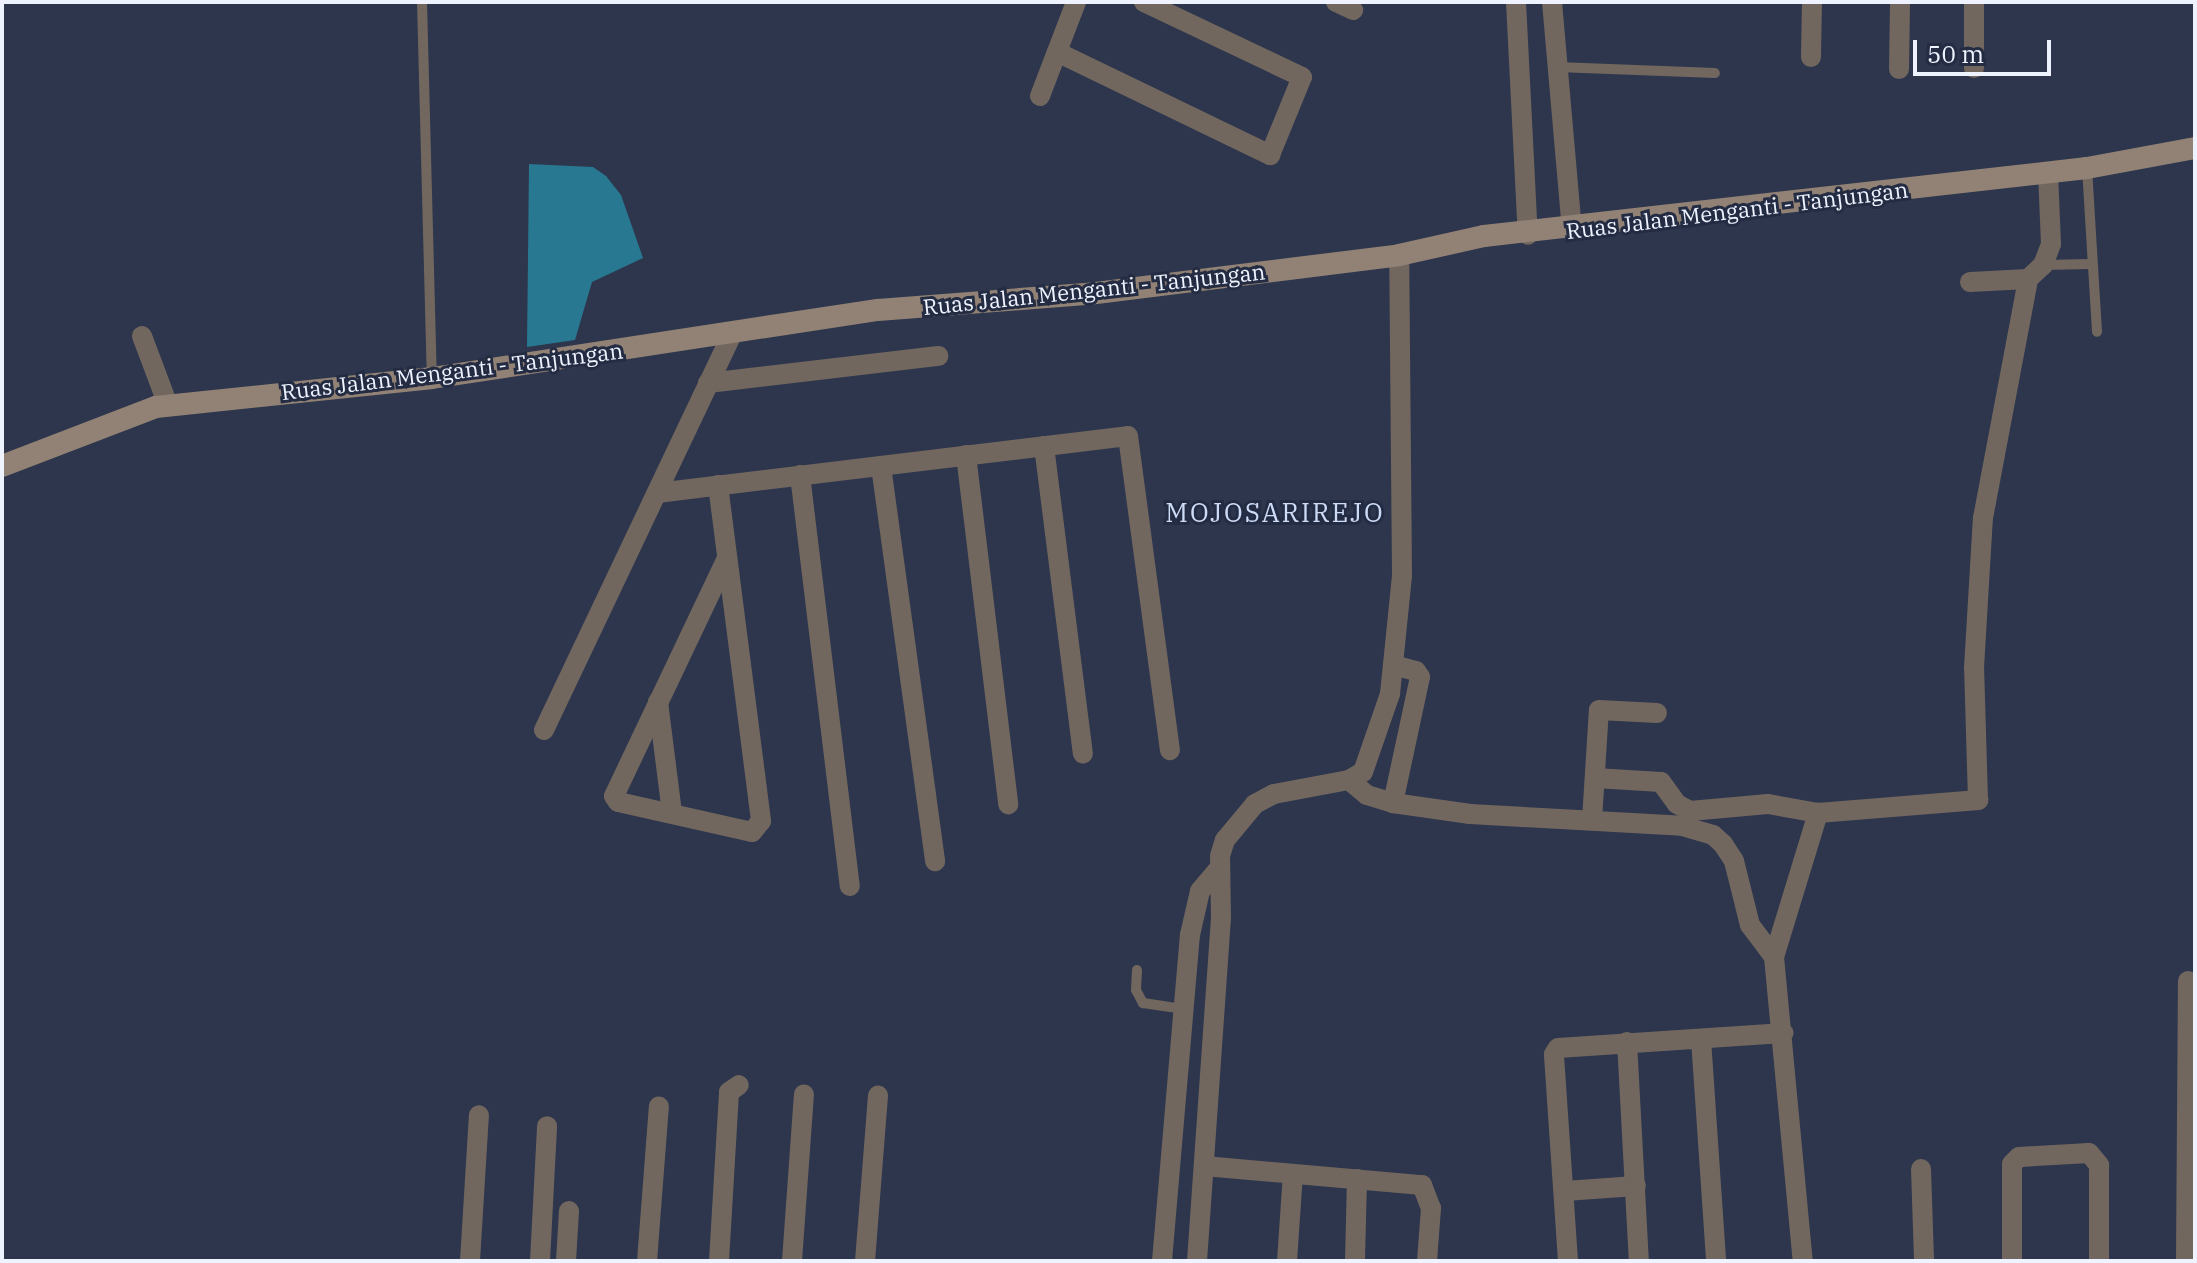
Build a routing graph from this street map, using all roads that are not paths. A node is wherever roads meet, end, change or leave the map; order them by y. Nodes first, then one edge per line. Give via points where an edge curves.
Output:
1 (422, 2) edge
2 (1076, 2) edge
3 (1144, 2) edge
4 (1516, 2) edge
5 (1552, 2) edge
6 (1812, 2) edge
7 (1900, 2) edge
8 (1974, 2) edge
9 (1057, 52) junction
10 (1811, 57) dead end
11 (1557, 67) junction
12 (1974, 68) dead end
13 (1899, 69) dead end
14 (1715, 73) dead end
15 (1040, 96) dead end
16 (2195, 148) edge
17 (2087, 168) junction
18 (2048, 173) junction
19 (1572, 229) junction
20 (1528, 235) junction
21 (1399, 255) junction
22 (2051, 264) junction
23 (2086, 264) junction
24 (2028, 279) junction
25 (1970, 282) dead end
26 (733, 332) junction
27 (2097, 332) dead end
28 (142, 336) dead end
29 (938, 356) dead end
30 (432, 378) junction
31 (708, 383) junction
32 (168, 405) junction
33 (1044, 446) junction
34 (966, 455) junction
35 (2, 466) edge
36 (881, 466) junction
37 (800, 475) junction
38 (718, 485) junction
39 (657, 493) junction
40 (726, 560) junction
41 (1393, 665) junction
42 (658, 702) junction
43 (1657, 713) dead end
44 (544, 730) dead end
45 (1170, 750) dead end
46 (1083, 754) dead end
47 (1595, 778) junction
48 (1349, 780) junction
49 (1393, 803) junction
50 (1008, 804) dead end
51 (1721, 808) junction
52 (672, 813) junction
53 (1818, 813) junction
54 (1592, 820) junction
55 (1713, 835) junction
56 (935, 861) dead end
57 (1217, 871) junction
58 (850, 886) dead end
59 (1774, 957) junction
60 (1137, 970) dead end
61 (2188, 981) dead end
62 (1183, 1009) junction
63 (1784, 1033) junction
64 (1701, 1039) junction
65 (1627, 1042) junction
66 (739, 1085) dead end
67 (804, 1094) dead end
68 (878, 1096) dead end
69 (659, 1106) dead end
70 (479, 1115) dead end
71 (547, 1126) dead end
72 (1921, 1169) dead end
73 (1293, 1174) junction
74 (1203, 1177) junction
75 (1357, 1179) junction
76 (1169, 1185) junction
77 (1636, 1186) junction
78 (1565, 1191) junction
79 (569, 1211) dead end
80 (470, 1261) edge
81 (540, 1261) edge
82 (566, 1261) edge
83 (647, 1261) edge
84 (719, 1261) edge
85 (792, 1261) edge
86 (865, 1261) edge
87 (1162, 1261) edge
88 (1197, 1261) edge
89 (1287, 1261) edge
90 (1355, 1261) edge
91 (1427, 1261) edge
92 (1568, 1261) edge
93 (1639, 1261) edge
94 (1716, 1261) edge
95 (1803, 1261) edge
96 (1924, 1261) edge
97 (2012, 1261) edge
98 (2099, 1261) edge
99 (2186, 1261) edge

1 - 30 lane
2 - 9 street
3 - 9 street via 1302,77 1270,155
4 - 20 street
5 - 11 street
6 - 10 street
7 - 13 street
8 - 12 street
9 - 15 street
11 - 14 lane
11 - 19 street
16 - 17 main road, Ruas Jalan Menganti - Tanjungan
17 - 18 main road, Ruas Jalan Menganti - Tanjungan
17 - 23 lane
18 - 19 main road, Ruas Jalan Menganti - Tanjungan
18 - 22 street
19 - 20 main road, Ruas Jalan Menganti - Tanjungan
20 - 21 main road, Ruas Jalan Menganti - Tanjungan via 1484,236
21 - 26 main road, Ruas Jalan Menganti - Tanjungan via 1088,294 878,310
21 - 41 street via 1402,576
22 - 23 lane
22 - 24 street
23 - 27 lane
24 - 25 street
24 - 53 street via 1983,518 1974,668 1978,800
26 - 30 main road, Ruas Jalan Menganti - Tanjungan
26 - 31 street
28 - 32 street
29 - 31 street
30 - 32 main road, Ruas Jalan Menganti - Tanjungan
31 - 39 street
32 - 35 main road, Ruas Jalan Menganti - Tanjungan via 96,427
33 - 34 street
33 - 45 street via 1128,436
33 - 46 street
34 - 36 street
34 - 50 street
36 - 37 street
36 - 56 street
37 - 38 street
37 - 58 street
38 - 39 street
38 - 40 street
39 - 44 street
40 - 42 street
40 - 52 street via 761,825 744,831
41 - 48 street via 1374,749 1363,772
41 - 49 street via 1420,677
42 - 52 street
42 - 52 street via 614,796 618,802
43 - 47 street via 1599,710
47 - 51 street via 1661,782 1677,804 1690,811
47 - 54 street
48 - 49 street via 1367,795
48 - 57 street via 1274,794 1255,804 1225,840
49 - 54 street via 1470,814
51 - 53 street via 1768,804
51 - 55 street
53 - 59 street
54 - 55 street via 1682,826
55 - 59 street via 1734,861 1750,925
57 - 62 street via 1200,891
57 - 74 street via 1222,894
59 - 63 street
60 - 62 lane via 1136,990 1143,1003
61 - 99 street
62 - 76 street
63 - 64 street
63 - 95 street
64 - 65 street
64 - 94 street
65 - 77 street
65 - 78 street via 1564,1045 1554,1054
66 - 84 street via 729,1092
67 - 85 street
68 - 86 street
69 - 83 street
70 - 80 street
71 - 81 street
72 - 96 street
73 - 74 street
73 - 75 street
73 - 89 street
74 - 76 street
74 - 88 street
75 - 90 street
75 - 91 street via 1422,1185 1431,1208
76 - 87 street
77 - 78 street
77 - 93 street
78 - 92 street
79 - 82 street
97 - 98 street via 2012,1164 2019,1157 2089,1153 2099,1165

